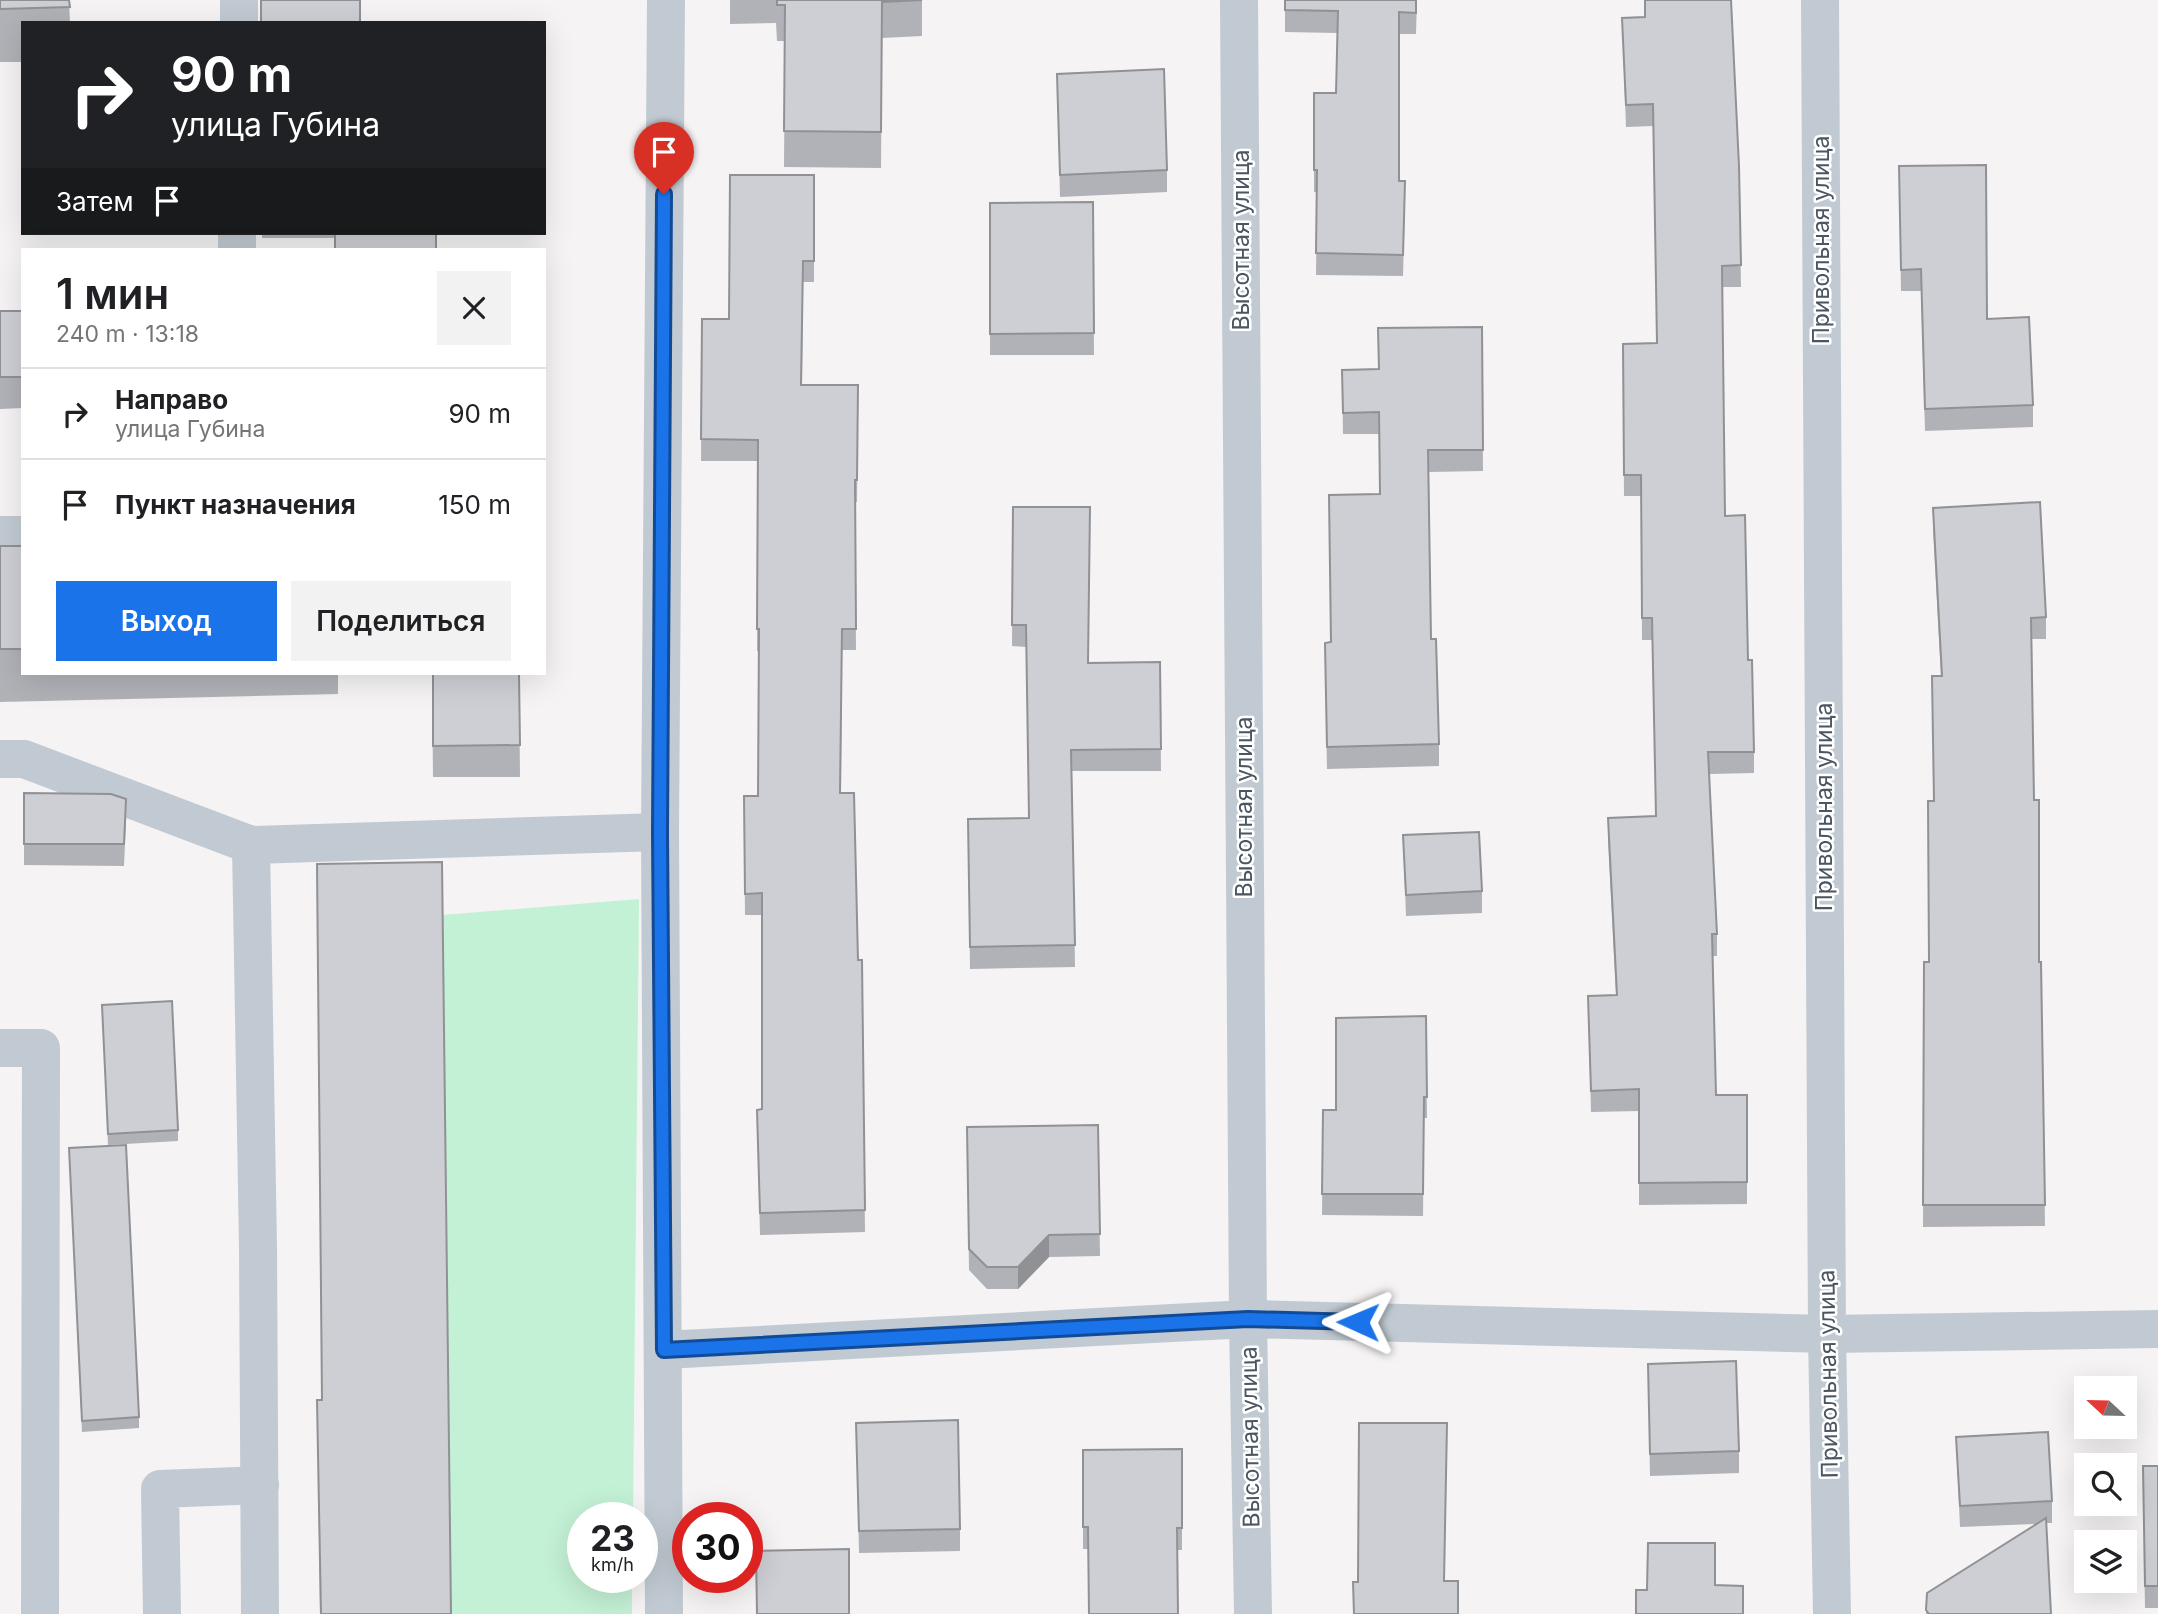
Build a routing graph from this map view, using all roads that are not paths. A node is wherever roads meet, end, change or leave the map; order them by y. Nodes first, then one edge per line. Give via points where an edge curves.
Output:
1 (239, 0) edge
2 (666, 0) edge
3 (1239, 0) edge
4 (1820, 0) edge
5 (239, 21) edge
6 (0, 535) edge
7 (21, 535) edge
8 (0, 759) edge
9 (660, 832) junction
10 (251, 845) junction
11 (0, 1048) edge
12 (1248, 1319) junction
13 (2158, 1329) edge
14 (1826, 1334) junction
15 (664, 1350) junction
16 (260, 1485) junction
17 (40, 1614) edge
18 (162, 1614) edge
19 (260, 1614) edge
20 (664, 1614) edge
21 (1253, 1614) edge
22 (1832, 1614) edge

1 - 5 street
2 - 9 street
3 - 12 street, Высотная улица
4 - 14 street, Привольная улица
6 - 7 street
8 - 10 street via 24,759
9 - 10 street
9 - 15 street
10 - 16 street
11 - 17 street via 41,1048
12 - 14 street
12 - 15 street
12 - 21 street, Высотная улица
13 - 14 street
14 - 22 street, Привольная улица
15 - 20 street
16 - 18 street via 160,1489
16 - 19 street

